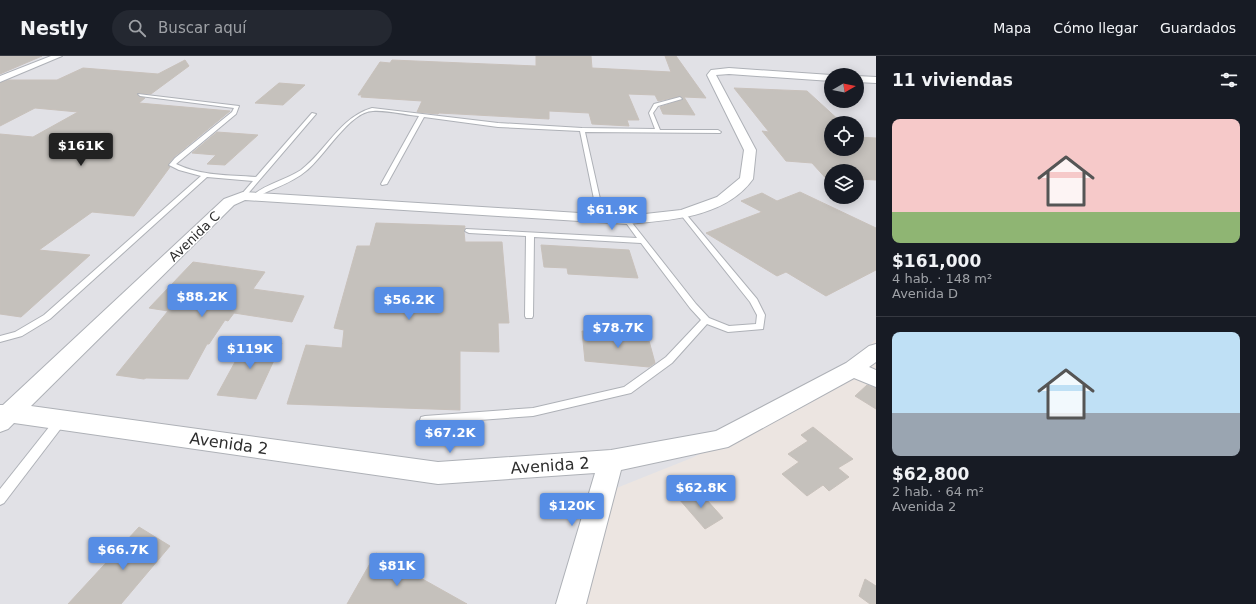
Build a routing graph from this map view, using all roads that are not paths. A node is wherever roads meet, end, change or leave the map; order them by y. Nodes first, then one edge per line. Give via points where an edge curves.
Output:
1 (58, 56) edge
2 (824, 78) edge
3 (0, 79) edge
4 (864, 79) edge
5 (876, 80) edge
6 (140, 95) dead end
7 (680, 98) dead end
8 (314, 114) dead end
9 (422, 116) junction
10 (582, 130) junction
11 (658, 131) junction
12 (718, 132) dead end
13 (207, 174) junction
14 (256, 179) junction
15 (384, 184) dead end
16 (249, 196) junction
17 (597, 199) dead end
18 (683, 214) junction
19 (628, 220) junction
20 (470, 231) dead end
21 (530, 234) junction
22 (644, 241) junction
23 (529, 316) dead end
24 (706, 320) junction
25 (0, 339) edge
26 (876, 351) edge
27 (853, 369) junction
28 (876, 379) edge
29 (3, 413) edge
30 (61, 420) junction
31 (425, 420) dead end
32 (611, 461) junction
33 (0, 499) edge
34 (571, 604) edge

1 - 3 street
2 - 18 street via 728,71 714,72 710,75 750,150 746,179 722,200
4 - 5 street
6 - 13 lane via 237,107 234,113 172,165
7 - 11 lane via 656,106 651,112
8 - 14 lane, Avenida C
9 - 10 lane via 498,125
9 - 15 lane
9 - 16 lane via 372,109 358,112 305,169
10 - 11 lane
10 - 17 lane
11 - 12 lane
13 - 14 lane
13 - 25 lane via 47,317 28,330 7,339
14 - 16 lane, Avenida C
16 - 19 street
16 - 29 street, Avenida C via 229,202
18 - 19 street
18 - 24 lane via 754,301 761,315 760,327 728,329
19 - 22 lane
20 - 21 lane
21 - 22 lane
21 - 23 lane
22 - 24 lane
24 - 31 lane via 669,360 627,390 533,412
26 - 27 street, Avenida 2
27 - 28 street
27 - 32 street, Avenida 2 via 720,440
29 - 30 street, Avenida 2
30 - 32 street, Avenida 2 via 438,472
30 - 33 lane
32 - 34 street

